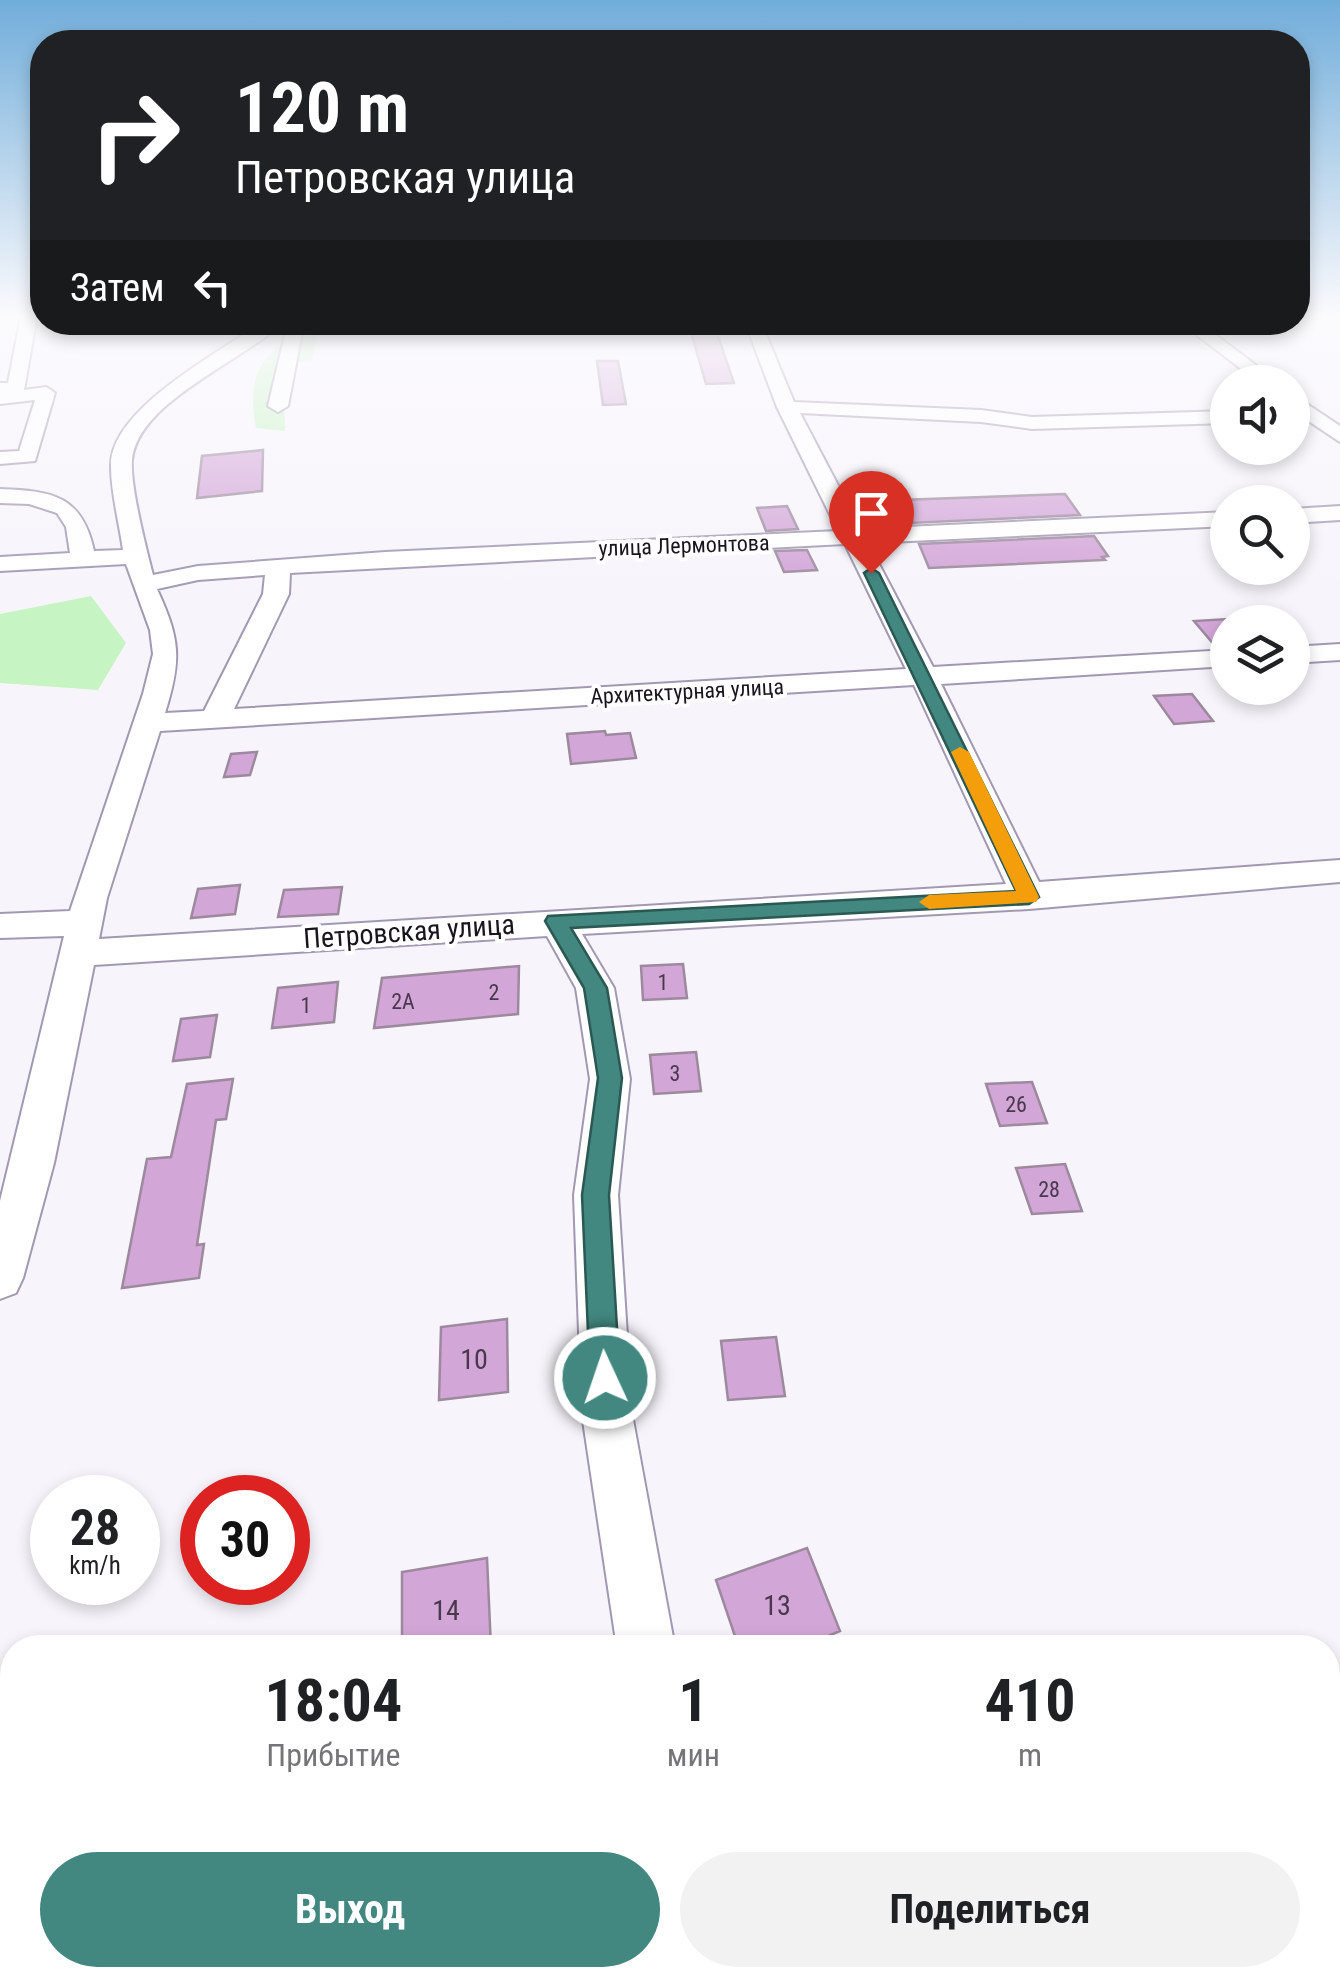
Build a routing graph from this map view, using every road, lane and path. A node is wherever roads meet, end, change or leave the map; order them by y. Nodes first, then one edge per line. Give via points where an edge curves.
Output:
1 (42, 409) edge
2 (156, 409) edge
3 (788, 409) edge
4 (823, 409) edge
5 (1340, 413) edge
6 (1310, 414) edge
7 (1210, 418) edge
8 (1310, 419) edge
9 (1340, 436) edge
10 (0, 458) edge
11 (0, 496) edge
12 (1340, 513) edge
13 (1310, 515) edge
14 (1210, 520) edge
15 (854, 538) junction
16 (83, 558) junction
17 (0, 564) edge
18 (278, 566) junction
19 (140, 570) junction
20 (1340, 652) edge
21 (1310, 653) edge
22 (1210, 659) edge
23 (924, 676) junction
24 (214, 720) junction
25 (147, 723) junction
26 (1340, 872) edge
27 (1029, 897) junction
28 (556, 921) junction
29 (0, 926) edge
30 (80, 938) junction
31 (0, 1278) edge
32 (644, 1635) edge

1 - 10 street via 28,457
2 - 19 street via 127,438 121,464
3 - 15 street
4 - 7 street via 1032,423
5 - 6 street
8 - 9 street
11 - 16 street via 65,508
12 - 13 street
14 - 15 street, улица Лермонтова
15 - 18 street, улица Лермонтова
15 - 23 street
16 - 17 street, улица Лермонтова
16 - 19 street, улица Лермонтова
18 - 19 street, улица Лермонтова
18 - 24 street via 276,594
19 - 25 street via 166,654
20 - 21 street
22 - 23 street, Архитектурная улица
23 - 24 street, Архитектурная улица
23 - 27 street
24 - 25 street, Архитектурная улица
25 - 30 street
26 - 27 street, Петровская улица
27 - 28 street, Петровская улица
28 - 30 street, Петровская улица
28 - 32 street via 595,988 610,1078 596,1195 607,1414
29 - 30 street, Петровская улица
30 - 31 street via 33,1164

